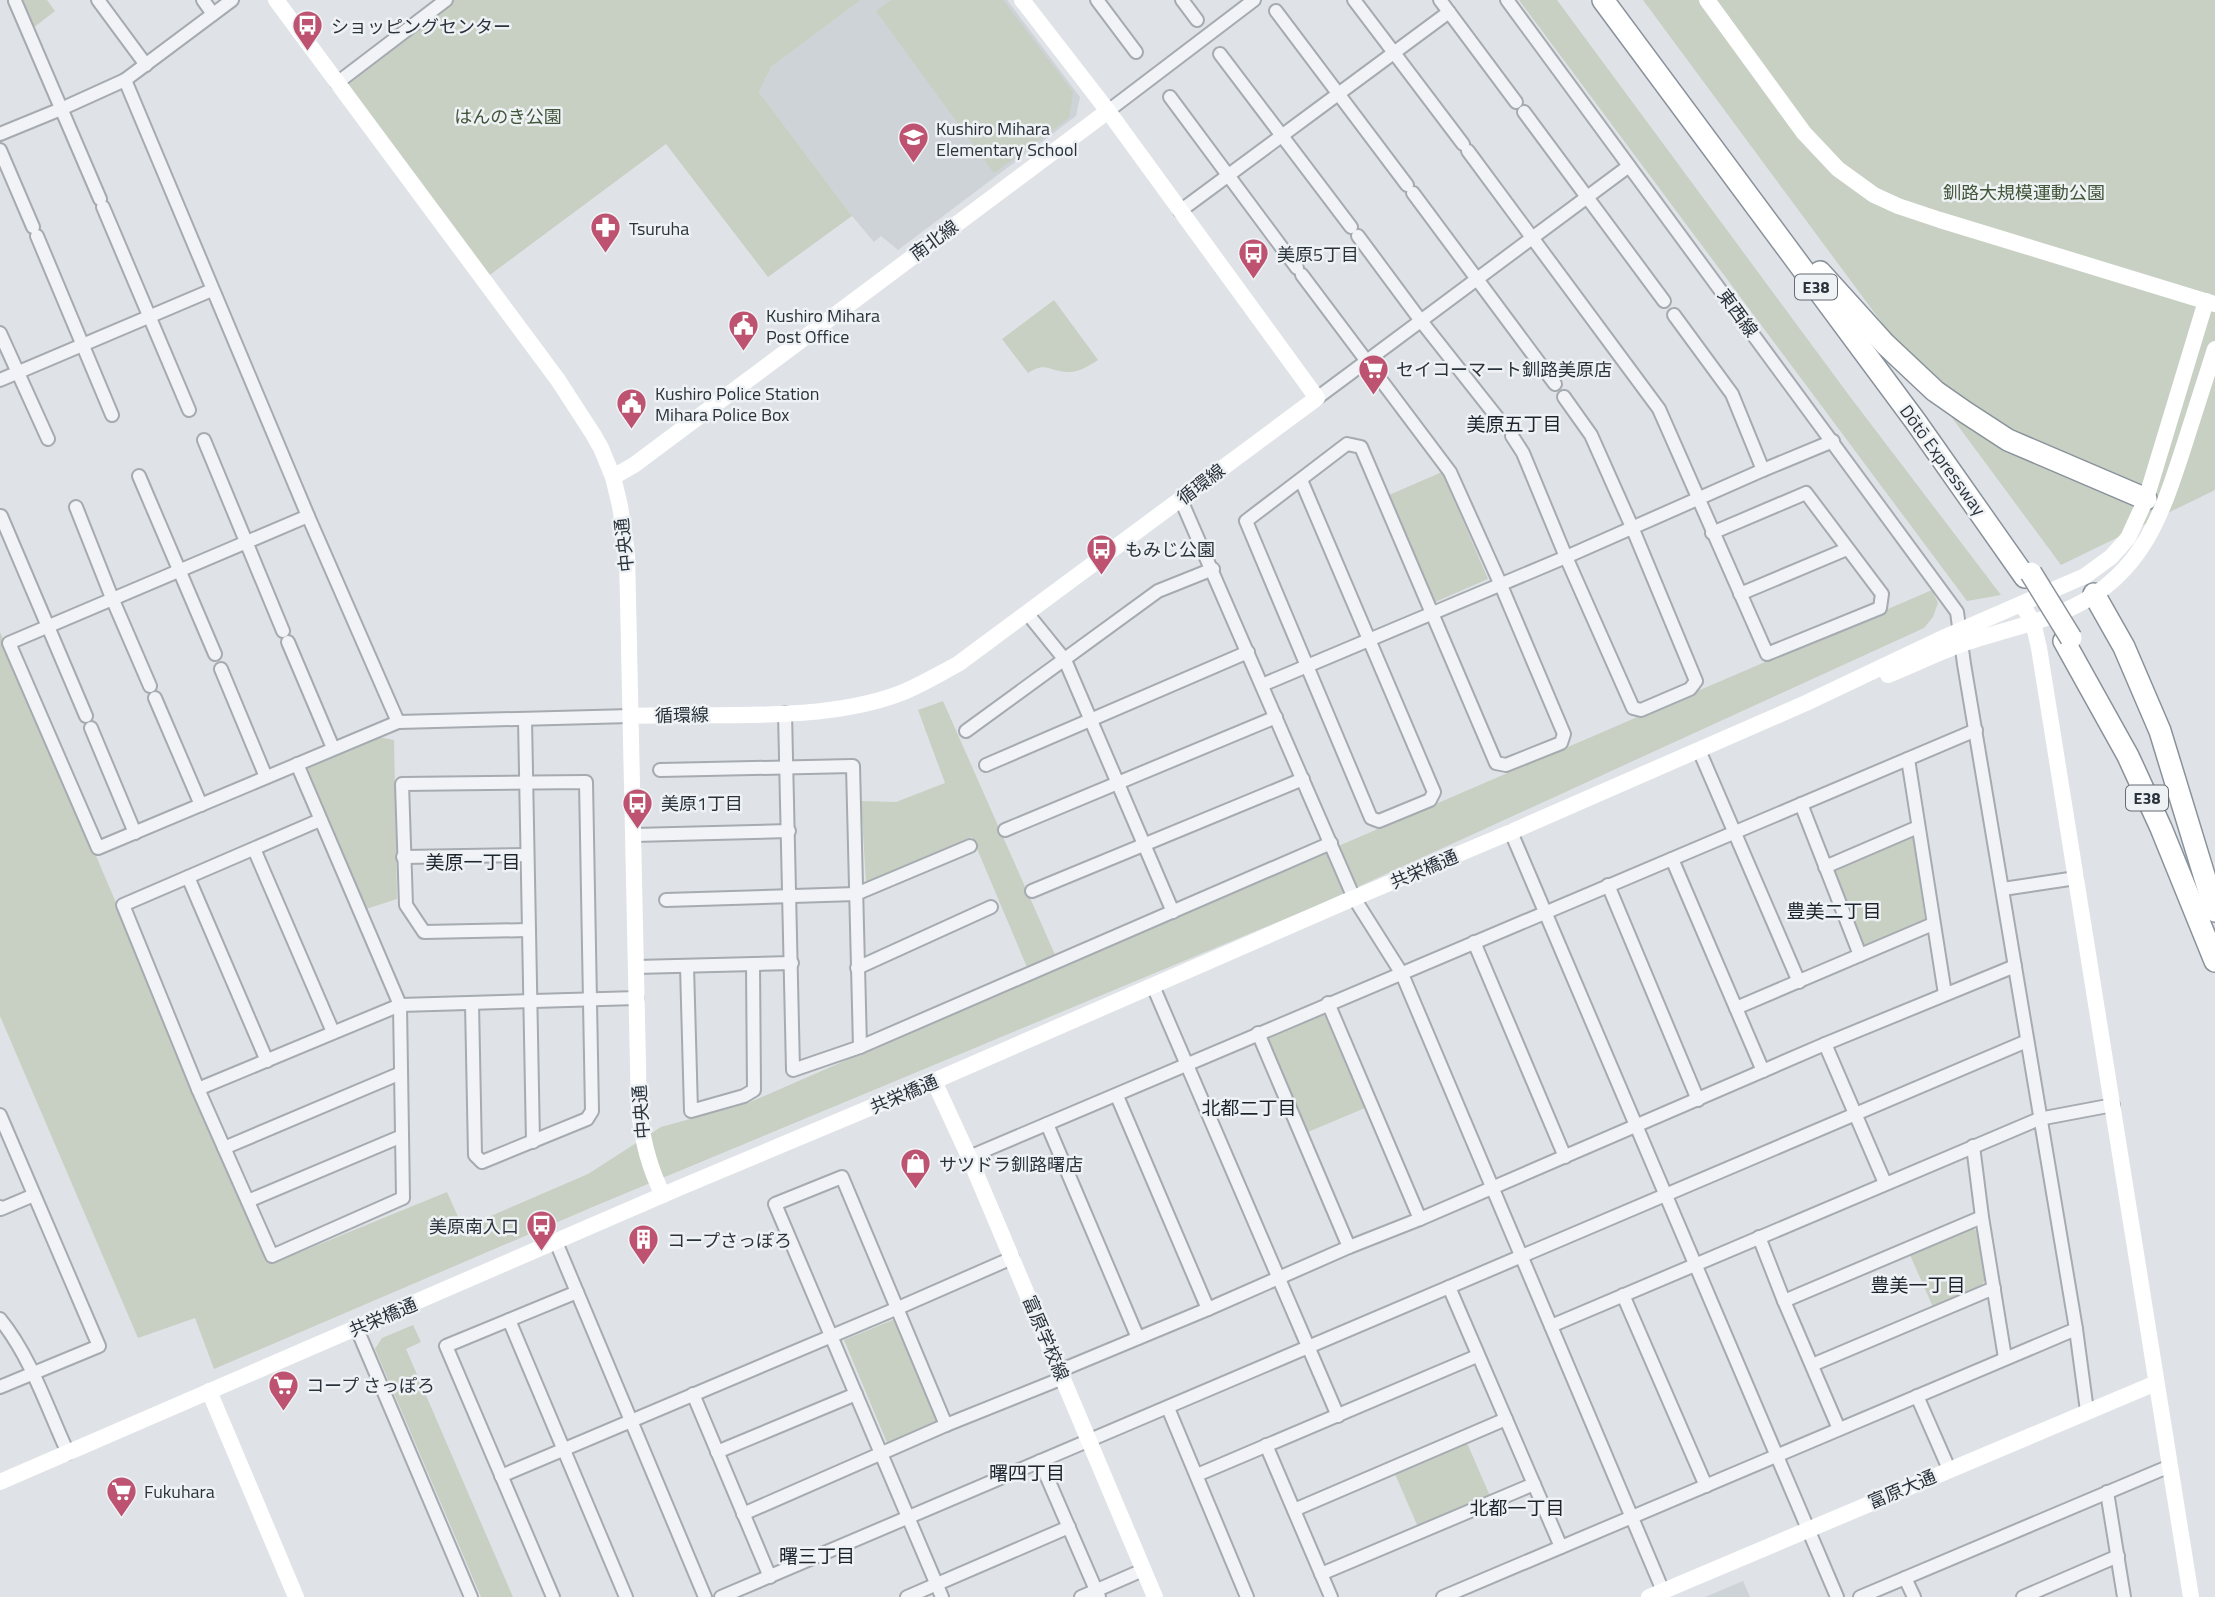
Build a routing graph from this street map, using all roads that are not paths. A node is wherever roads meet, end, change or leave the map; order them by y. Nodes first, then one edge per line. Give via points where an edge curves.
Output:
1 (99, 0) edge
2 (203, 0) edge
3 (232, 0) edge
4 (276, 0) edge
5 (446, 0) edge
6 (1023, 0) edge
7 (1097, 0) edge
8 (1182, 0) edge
9 (1254, 0) edge
10 (1354, 0) edge
11 (1440, 0) edge
12 (1507, 0) edge
13 (1604, 0) edge
14 (1615, 0) edge
15 (1707, 0) edge
16 (15, 1) edge
17 (1276, 11) dead end
18 (1449, 12) junction
19 (214, 14) junction
20 (1197, 20) dead end
21 (1136, 52) dead end
22 (1393, 53) junction
23 (1220, 54) dead end
24 (146, 65) junction
25 (125, 80) junction
26 (337, 83) junction
27 (1338, 93) junction
28 (1170, 97) dead end
29 (61, 109) junction
30 (1108, 111) junction
31 (0, 134) edge
32 (1283, 136) junction
33 (0, 150) edge
34 (1629, 166) junction
35 (1229, 177) junction
36 (1588, 198) junction
37 (1180, 211) junction
38 (1533, 238) junction
39 (1803, 252) junction
40 (1476, 280) junction
41 (212, 290) junction
42 (1664, 301) dead end
43 (2211, 303) edge
44 (1674, 315) dead end
45 (150, 317) junction
46 (1421, 321) junction
47 (0, 332) edge
48 (83, 345) junction
49 (2215, 349) edge
50 (1366, 362) junction
51 (17, 373) junction
52 (0, 380) edge
53 (1555, 384) dead end
54 (1564, 397) dead end
55 (1317, 398) junction
56 (2174, 408) junction
57 (189, 410) dead end
58 (2194, 414) junction
59 (112, 415) dead end
60 (48, 439) dead end
61 (204, 440) dead end
62 (1833, 441) junction
63 (2156, 466) junction
64 (1763, 470) junction
65 (2176, 472) junction
66 (139, 476) dead end
67 (612, 477) junction
68 (1301, 480) junction
69 (1697, 499) junction
70 (1181, 500) junction
71 (2155, 503) junction
72 (76, 508) dead end
73 (1, 516) edge
74 (308, 516) junction
75 (1632, 527) junction
76 (1712, 533) junction
77 (246, 543) junction
78 (1847, 548) junction
79 (1566, 557) junction
80 (1213, 569) junction
81 (179, 570) junction
82 (2028, 575) junction
83 (1500, 583) junction
84 (2090, 585) junction
85 (1740, 594) junction
86 (112, 598) junction
87 (2021, 605) junction
88 (1027, 613) junction
89 (1432, 613) junction
90 (2033, 622) junction
91 (47, 627) junction
92 (1961, 637) junction
93 (2068, 639) junction
94 (1369, 640) junction
95 (1248, 652) junction
96 (215, 654) dead end
97 (1065, 660) junction
98 (1307, 666) junction
99 (221, 669) dead end
100 (1262, 685) junction
101 (785, 713) junction
102 (631, 716) junction
103 (1276, 717) junction
104 (525, 719) junction
105 (1091, 719) junction
106 (398, 722) junction
107 (1976, 730) junction
108 (967, 731) dead end
109 (332, 748) junction
110 (1699, 750) junction
111 (1908, 759) junction
112 (296, 764) junction
113 (986, 765) dead end
114 (788, 767) junction
115 (660, 770) dead end
116 (266, 777) junction
117 (1303, 779) junction
118 (525, 781) junction
119 (1118, 783) junction
120 (1801, 804) junction
121 (201, 805) junction
122 (320, 820) junction
123 (1919, 827) junction
124 (1005, 830) dead end
125 (789, 831) junction
126 (1734, 831) junction
127 (1511, 832) junction
128 (135, 833) junction
129 (634, 835) junction
130 (1331, 844) junction
131 (970, 846) dead end
132 (1144, 847) junction
133 (254, 849) junction
134 (527, 855) junction
135 (404, 857) junction
136 (1672, 859) junction
137 (1825, 867) junction
138 (188, 877) junction
139 (2076, 878) junction
140 (1608, 885) junction
141 (2003, 889) junction
142 (1032, 891) dead end
143 (856, 894) junction
144 (790, 897) junction
145 (1354, 898) junction
146 (666, 900) dead end
147 (991, 907) dead end
148 (2215, 911) edge
149 (1173, 912) junction
150 (1544, 912) junction
151 (1933, 925) junction
152 (529, 930) junction
153 (2215, 940) edge
154 (1474, 942) junction
155 (1860, 955) junction
156 (2215, 961) edge
157 (753, 964) junction
158 (792, 964) junction
159 (2015, 966) junction
160 (636, 967) junction
161 (687, 967) junction
162 (857, 968) junction
163 (1402, 974) junction
164 (1799, 982) junction
165 (1153, 986) junction
166 (1945, 994) junction
167 (637, 998) junction
168 (591, 1000) junction
169 (530, 1002) junction
170 (472, 1003) junction
171 (1328, 1003) junction
172 (400, 1005) junction
173 (1736, 1008) junction
174 (333, 1032) junction
175 (1258, 1034) junction
176 (2027, 1041) junction
177 (1825, 1044) junction
178 (860, 1047) junction
179 (267, 1061) junction
180 (1187, 1064) junction
181 (1763, 1071) junction
182 (401, 1073) junction
183 (934, 1081) junction
184 (198, 1089) junction
185 (1117, 1096) junction
186 (1698, 1100) junction
187 (2113, 1105) junction
188 (0, 1115) edge
189 (1855, 1115) junction
190 (2039, 1119) junction
191 (1047, 1124) junction
192 (1636, 1126) junction
193 (402, 1136) junction
194 (533, 1142) junction
195 (1973, 1146) junction
196 (224, 1148) junction
197 (969, 1157) junction
198 (1565, 1157) junction
199 (1885, 1183) junction
200 (1492, 1189) junction
201 (34, 1195) junction
202 (663, 1195) junction
203 (1666, 1195) junction
204 (248, 1202) junction
205 (0, 1207) edge
206 (1982, 1217) junction
207 (1420, 1219) junction
208 (1759, 1237) junction
209 (556, 1242) junction
210 (1349, 1247) junction
211 (1521, 1257) junction
212 (1012, 1258) junction
213 (1695, 1264) junction
214 (1279, 1279) junction
215 (1449, 1287) junction
216 (1994, 1288) junction
217 (577, 1292) junction
218 (1623, 1295) junction
219 (1784, 1301) junction
220 (898, 1308) junction
221 (1208, 1310) junction
222 (0, 1319) edge
223 (509, 1320) junction
224 (1551, 1326) junction
225 (357, 1329) junction
226 (2076, 1329) junction
227 (832, 1335) junction
228 (1138, 1338) junction
229 (1309, 1347) junction
230 (1477, 1356) junction
231 (2005, 1358) junction
232 (1812, 1365) junction
233 (34, 1374) junction
234 (1061, 1374) junction
235 (2156, 1383) junction
236 (0, 1387) edge
237 (209, 1391) junction
238 (693, 1394) junction
239 (856, 1394) junction
240 (1917, 1396) junction
241 (1168, 1408) junction
242 (2087, 1411) junction
243 (1338, 1416) junction
244 (1506, 1419) junction
245 (631, 1420) junction
246 (946, 1425) junction
247 (1839, 1429) junction
248 (1088, 1440) junction
249 (1266, 1445) junction
250 (564, 1450) junction
251 (717, 1452) junction
252 (68, 1453) junction
253 (882, 1454) junction
254 (1776, 1455) junction
255 (1040, 1461) junction
256 (2170, 1466) junction
257 (1950, 1469) junction
258 (1197, 1475) junction
259 (501, 1476) junction
260 (0, 1482) edge
261 (1534, 1484) junction
262 (1706, 1486) junction
263 (2107, 1492) junction
264 (1294, 1510) junction
265 (743, 1514) junction
266 (1632, 1517) junction
267 (908, 1519) junction
268 (1069, 1527) junction
269 (1808, 1530) junction
270 (1561, 1547) junction
271 (2118, 1556) junction
272 (1143, 1570) junction
273 (1321, 1574) junction
274 (770, 1577) junction
275 (1905, 1578) junction
276 (937, 1584) junction
277 (1097, 1594) edge
278 (1656, 1594) edge
279 (296, 1597) edge
280 (471, 1597) edge
281 (553, 1597) edge
282 (626, 1597) edge
283 (705, 1597) edge
284 (721, 1597) edge
285 (907, 1597) edge
286 (942, 1597) edge
287 (1081, 1597) edge
288 (1155, 1597) edge
289 (1247, 1597) edge
290 (1331, 1597) edge
291 (1443, 1597) edge
292 (1837, 1597) edge
293 (1860, 1597) edge
294 (1914, 1597) edge
295 (2024, 1597) edge
296 (2124, 1597) edge
297 (2191, 1597) edge

1 - 24 street
2 - 19 street
3 - 19 street
4 - 26 street, 中央通
5 - 26 street
6 - 30 street
7 - 21 street
8 - 20 street
9 - 30 street, 南北線
10 - 22 street
11 - 18 street
12 - 34 street, 東西線
13 - 82 highway, Dōtō Expressway / E38
14 - 39 highway, Dōtō Expressway / E38
15 - 43 street via 1804,133 1839,169 1874,195 1940,220
16 - 29 street
17 - 27 street
18 - 22 street
18 - 36 street
19 - 24 street
22 - 27 street
22 - 38 street
23 - 32 street
24 - 25 street
25 - 29 street
25 - 41 street
26 - 67 street, 中央通 via 558,380 601,448
27 - 32 street
27 - 40 street
28 - 35 street
29 - 31 street
29 - 45 street
30 - 37 street
30 - 67 street, 南北線
32 - 35 street
32 - 46 street
33 - 48 street
34 - 36 street
34 - 62 street, 東西線
35 - 37 street
35 - 50 street
36 - 38 street
36 - 42 street
37 - 55 street
38 - 40 street
38 - 69 street via 1659,409
39 - 71 highway via 1885,344 1935,391 2008,440
39 - 82 highway, Dōtō Expressway / E38 via 1965,474
40 - 46 street
40 - 53 street
41 - 45 street
41 - 74 street
43 - 56 street
44 - 64 street via 1732,394
45 - 48 street
45 - 57 street
46 - 50 street
46 - 79 street via 1523,453
47 - 51 street
48 - 51 street
48 - 59 street
49 - 58 street
50 - 55 street
50 - 83 street via 1450,472
51 - 52 street
51 - 60 street
54 - 75 street via 1591,435
55 - 70 street, 循環線
56 - 58 street
56 - 63 street
58 - 65 street
61 - 77 street
62 - 64 street
62 - 92 street, 東西線 via 1957,612
63 - 65 street
63 - 71 street
64 - 69 street
65 - 71 street
66 - 81 street
67 - 102 street, 中央通 via 627,553
68 - 89 street via 1347,444 1361,447
68 - 94 street
68 - 98 street via 1246,521
69 - 75 street
69 - 76 street
70 - 80 street
70 - 88 street, 循環線
71 - 84 street via 2149,538 2128,566 2108,586
72 - 86 street
73 - 91 street
74 - 77 street
74 - 106 street
75 - 79 street
75 - 79 street via 1696,681 1690,689 1640,710 1633,708
76 - 78 street via 1806,493
76 - 85 street
77 - 81 street
77 - 109 street
78 - 85 street
78 - 85 street via 1882,594 1880,608 1767,654
79 - 83 street
80 - 95 street
80 - 97 street via 1158,591
81 - 86 street
81 - 96 street
82 - 93 highway, Dōtō Expressway / E38
83 - 89 street
83 - 89 street via 1564,734 1560,743 1506,765 1496,763
84 - 87 street
84 - 90 street via 2073,607
84 - 148 highway via 2124,647 2160,731
86 - 91 street
86 - 121 street
87 - 90 street
87 - 92 street
88 - 97 street
88 - 101 street, 循環線 via 958,664 900,694 842,709
89 - 94 street
90 - 92 street
90 - 139 street
91 - 128 street
91 - 128 street via 9,643 98,848
92 - 107 street, 東西線
92 - 110 street, 共栄橋通 via 1864,685 1806,703
93 - 153 highway, Dōtō Expressway / E38 via 2139,765
93 - 156 highway, Dōtō Expressway / E38 via 2128,756
94 - 98 street
94 - 98 street via 1434,792 1430,800 1392,816 1379,821 1371,818
95 - 100 street
95 - 105 street
97 - 105 street
97 - 108 street
98 - 100 street
99 - 116 street
100 - 103 street
101 - 102 street, 循環線
101 - 114 street
102 - 104 street
102 - 129 street, 中央通
103 - 117 street
103 - 119 street
104 - 106 street
104 - 118 street
105 - 113 street
105 - 119 street
106 - 109 street
107 - 111 street
107 - 141 street, 東西線
109 - 112 street
110 - 126 street
110 - 127 street, 共栄橋通
111 - 120 street
111 - 123 street
112 - 116 street
112 - 122 street
114 - 115 street
114 - 125 street
114 - 143 street via 853,766
116 - 121 street
117 - 130 street
117 - 132 street
118 - 134 street
118 - 135 street via 402,784
118 - 168 street via 586,782
119 - 124 street
119 - 132 street
120 - 126 street
120 - 137 street
121 - 128 street
122 - 133 street
122 - 172 street
123 - 137 street
123 - 151 street
125 - 129 street
125 - 144 street
126 - 136 street
126 - 164 street
127 - 145 street, 共栄橋通
127 - 150 street
129 - 160 street, 中央通
130 - 145 street
130 - 149 street
131 - 143 street
132 - 142 street
132 - 149 street
133 - 138 street
133 - 174 street
134 - 135 street
134 - 152 street
135 - 152 street via 406,905 424,932
136 - 140 street
136 - 173 street
137 - 155 street
138 - 179 street
138 - 184 street via 123,905
139 - 141 street
139 - 187 street
140 - 150 street
140 - 186 street
141 - 159 street, 東西線
143 - 144 street
143 - 162 street
144 - 146 street
144 - 158 street
145 - 163 street
145 - 165 street, 共栄橋通
147 - 162 street
149 - 178 street
150 - 154 street
150 - 192 street
151 - 155 street
151 - 166 street
152 - 169 street
154 - 163 street
154 - 198 street
155 - 164 street
157 - 158 street
157 - 161 street
157 - 161 street via 754,1090 691,1111
158 - 178 street via 793,1070
159 - 166 street
159 - 176 street, 東西線
160 - 161 street
160 - 167 street, 中央通
162 - 178 street
163 - 171 street
163 - 200 street
164 - 173 street
165 - 180 street
165 - 183 street, 共栄橋通
166 - 177 street
167 - 168 street
167 - 202 street, 中央通 via 643,1144
168 - 169 street
168 - 194 street via 592,1111 587,1119
169 - 170 street
169 - 194 street
170 - 172 street
170 - 194 street via 475,1155 482,1162
171 - 175 street
171 - 207 street
172 - 174 street
172 - 182 street
173 - 181 street
174 - 179 street
175 - 180 street
175 - 210 street
176 - 189 street
176 - 190 street, 東西線
177 - 181 street
177 - 189 street
179 - 184 street
180 - 185 street
180 - 214 street
181 - 186 street
182 - 193 street
182 - 196 street
183 - 197 street, 富原学校線
183 - 202 street, 共栄橋通
184 - 196 street
185 - 191 street
185 - 221 street
186 - 192 street
187 - 190 street
187 - 235 street
188 - 201 street
189 - 199 street
189 - 203 street
190 - 195 street
190 - 226 street, 東西線
191 - 197 street
191 - 228 street
192 - 198 street
192 - 203 street
193 - 204 street
193 - 204 street via 404,1198 272,1256
195 - 199 street
195 - 206 street
196 - 204 street
197 - 212 street, 富原学校線
198 - 200 street
199 - 208 street
200 - 207 street
200 - 211 street
201 - 205 street
201 - 233 street via 99,1346
202 - 209 street, 共栄橋通
203 - 211 street
203 - 213 street
206 - 216 street
206 - 219 street
207 - 210 street
208 - 213 street
208 - 219 street
209 - 217 street
209 - 225 street, 共栄橋通
210 - 214 street
211 - 215 street
211 - 224 street
212 - 220 street
212 - 234 street, 富原学校線
213 - 218 street
213 - 254 street
214 - 221 street
214 - 229 street
215 - 229 street
215 - 230 street
216 - 231 street
216 - 232 street
217 - 223 street
217 - 245 street
218 - 224 street
218 - 262 street
219 - 232 street
220 - 227 street
220 - 227 street via 842,1177 775,1204
220 - 246 street
221 - 228 street
222 - 233 street
223 - 250 street
223 - 259 street via 446,1346
224 - 266 street
225 - 237 street, 共栄橋通
225 - 280 street
226 - 231 street
226 - 242 street, 東西線
227 - 238 street
227 - 239 street
228 - 234 street
229 - 241 street
229 - 243 street
230 - 243 street
230 - 244 street
231 - 240 street
232 - 247 street
233 - 236 street
233 - 252 street
234 - 246 street
234 - 248 street, 富原学校線
235 - 242 street, 富原大通
235 - 256 street
237 - 252 street, 共栄橋通
237 - 279 street
238 - 245 street
238 - 251 street
239 - 251 street
239 - 253 street
240 - 247 street
240 - 257 street
241 - 248 street
241 - 258 street
242 - 257 street, 富原大通
243 - 249 street
244 - 261 street
244 - 264 street
245 - 250 street
245 - 283 street
246 - 253 street
247 - 254 street
248 - 255 street
248 - 272 street, 富原学校線
249 - 258 street
249 - 264 street
250 - 259 street
250 - 282 street
251 - 265 street
252 - 260 street, 共栄橋通
253 - 265 street
253 - 267 street
254 - 262 street
254 - 269 street
255 - 267 street
255 - 268 street
256 - 263 street
256 - 297 street
257 - 269 street, 富原大通
258 - 289 street
259 - 281 street
261 - 270 street
261 - 273 street
262 - 266 street
263 - 271 street
263 - 275 street
264 - 273 street
265 - 274 street
266 - 270 street
266 - 278 street
267 - 274 street
267 - 276 street
268 - 276 street
268 - 277 street
269 - 278 street, 富原大通
269 - 292 street
270 - 291 street
271 - 295 street
271 - 296 street
272 - 277 street
272 - 288 street, 富原学校線
273 - 290 street
274 - 284 street
275 - 293 street
275 - 294 street
276 - 285 street
276 - 286 street
277 - 287 street

